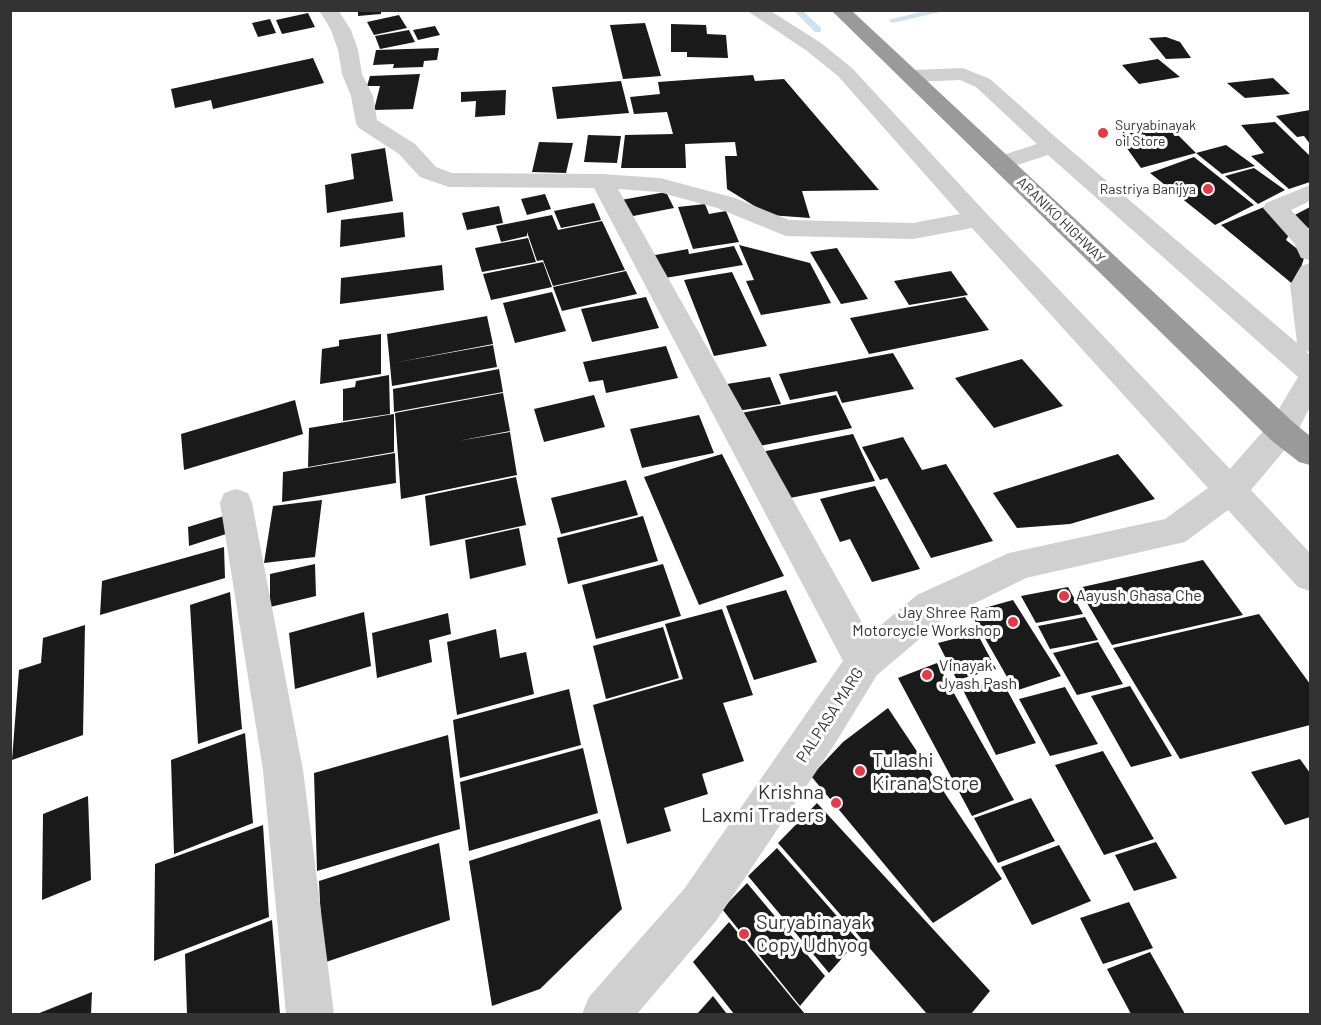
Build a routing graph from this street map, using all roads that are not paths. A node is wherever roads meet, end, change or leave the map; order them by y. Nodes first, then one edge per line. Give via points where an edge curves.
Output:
1 (328, 10) edge
2 (754, 10) edge
3 (840, 10) edge
4 (911, 76) junction
5 (1052, 146) junction
6 (1002, 164) junction
7 (602, 181) junction
8 (1311, 192) edge
9 (978, 219) junction
10 (1311, 252) edge
11 (1311, 272) edge
12 (1311, 342) edge
13 (1311, 371) edge
14 (1311, 381) edge
15 (1296, 442) edge
16 (1311, 467) edge
17 (1232, 489) junction
18 (236, 503) dead end
19 (1311, 576) edge
20 (864, 662) junction
21 (310, 1014) edge
22 (606, 1014) edge

1 - 7 street via 348,50 367,123 407,149 428,172 449,180
2 - 9 street via 814,47 845,72
3 - 4 highway, ARANIKO HIGHWAY
4 - 5 street via 963,74 983,82
4 - 6 highway, ARANIKO HIGHWAY
5 - 6 street
5 - 13 street
6 - 15 highway, ARANIKO HIGHWAY
7 - 9 street via 660,185 726,203 786,228 913,231
7 - 20 street
8 - 10 street via 1275,208 1306,240
9 - 17 street
11 - 12 street via 1303,285
14 - 15 street, PALPASA MARG
15 - 16 highway, ARANIKO HIGHWAY
15 - 17 street, PALPASA MARG
17 - 19 street
17 - 20 street, PALPASA MARG via 1173,532 1021,564 930,607
18 - 21 street via 283,770
20 - 22 street, PALPASA MARG via 700,905

